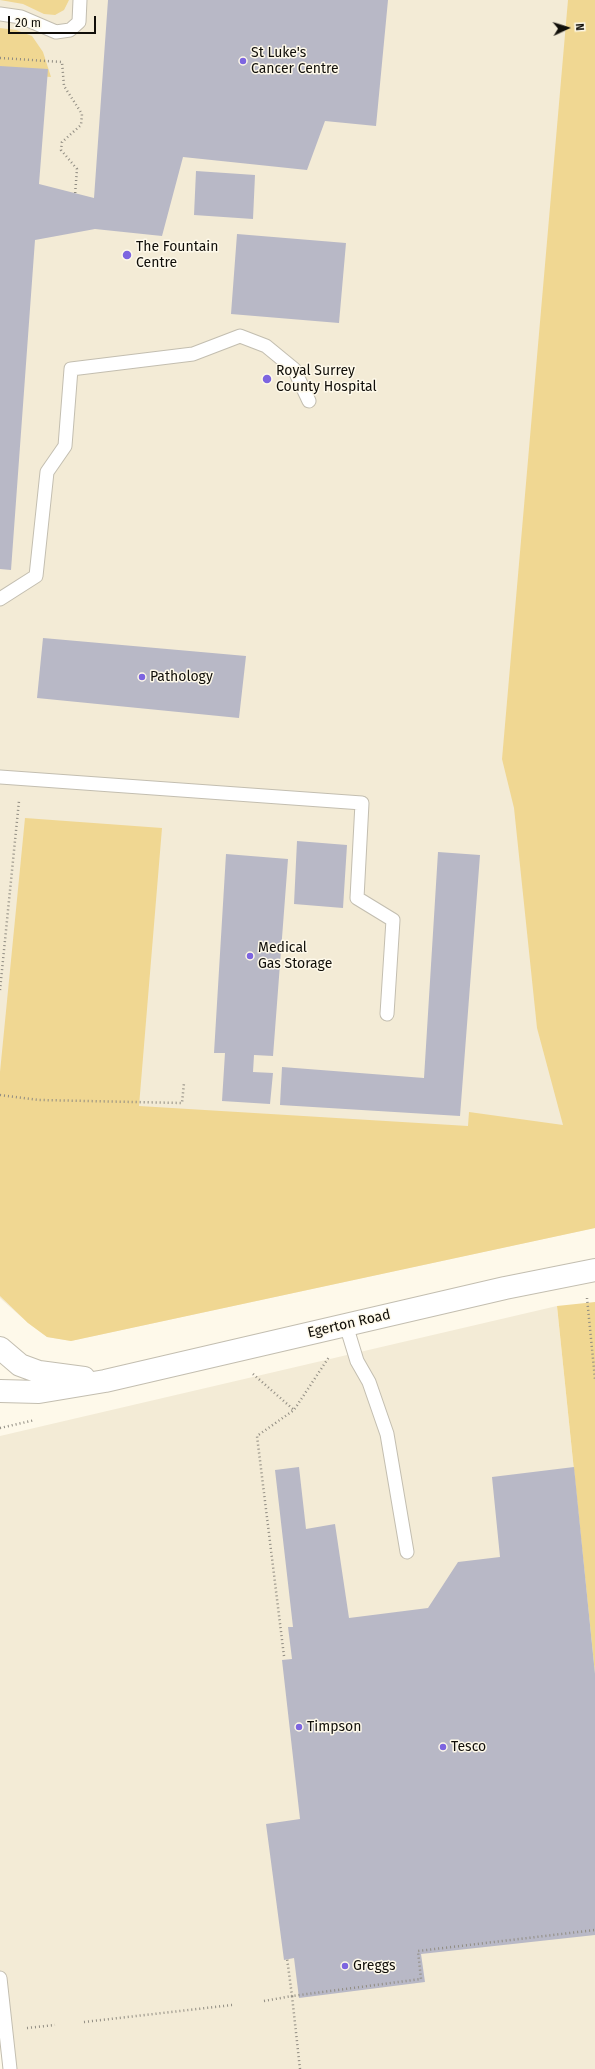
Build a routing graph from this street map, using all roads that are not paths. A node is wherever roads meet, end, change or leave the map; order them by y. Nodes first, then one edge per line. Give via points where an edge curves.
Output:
1 (80, 0) edge
2 (0, 14) edge
3 (309, 401) dead end
4 (0, 599) edge
5 (0, 777) edge
6 (387, 1014) dead end
7 (595, 1270) edge
8 (346, 1325) junction
9 (0, 1348) edge
10 (105, 1382) junction
11 (0, 1391) edge
12 (407, 1552) dead end
13 (0, 1978) edge
14 (10, 2069) edge

1 - 2 lane via 79,22 70,30 56,32 21,17
3 - 4 lane via 294,369 266,346 240,336 194,354 70,369 65,446 47,472 36,576
5 - 6 lane via 362,803 357,898 393,920
7 - 8 street, Egerton Road
8 - 10 street, Egerton Road
8 - 12 lane via 357,1361 369,1382 387,1434
9 - 10 street, Egerton Road via 20,1365 39,1372
10 - 11 street, Egerton Road via 39,1392
13 - 14 lane

